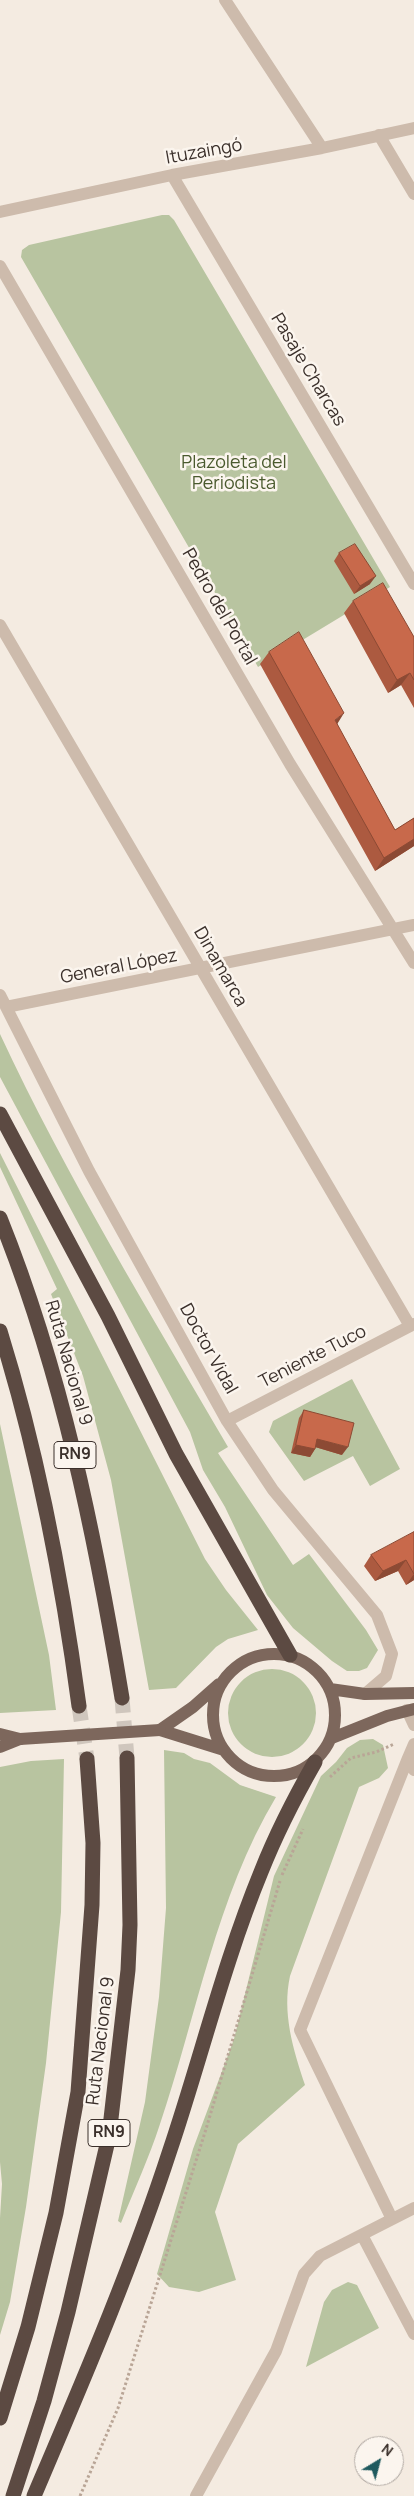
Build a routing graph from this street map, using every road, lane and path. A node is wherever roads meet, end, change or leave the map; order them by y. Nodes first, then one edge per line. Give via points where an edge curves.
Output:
1 (225, 0) edge
2 (414, 128) edge
3 (379, 135) junction
4 (322, 148) junction
5 (172, 175) junction
6 (414, 194) edge
7 (0, 212) edge
8 (0, 266) edge
9 (414, 584) edge
10 (0, 625) edge
11 (414, 925) edge
12 (394, 930) junction
13 (414, 963) edge
14 (201, 969) junction
15 (0, 994) edge
16 (6, 1007) junction
17 (0, 1114) edge
18 (0, 1218) edge
19 (412, 1325) edge
20 (0, 1331) edge
21 (227, 1421) junction
22 (290, 1655) junction
23 (224, 1679) junction
24 (330, 1689) junction
25 (414, 1693) edge
26 (365, 1694) junction
27 (122, 1698) tunnel mouth
28 (80, 1706) tunnel mouth
29 (410, 1710) edge
30 (414, 1724) edge
31 (160, 1730) junction
32 (0, 1734) edge
33 (332, 1738) junction
34 (20, 1739) junction
35 (399, 1742) dead end
36 (414, 1744) edge
37 (0, 1747) edge
38 (224, 1750) junction
39 (127, 1758) tunnel mouth
40 (408, 1758) junction
41 (87, 1759) tunnel mouth
42 (315, 1762) junction
43 (414, 1770) edge
44 (324, 1783) dead end
45 (304, 1827) dead end
46 (414, 2208) edge
47 (392, 2219) junction
48 (362, 2235) junction
49 (414, 2334) edge
50 (0, 2418) edge
51 (204, 2482) junction
52 (14, 2496) edge
53 (34, 2496) edge
54 (80, 2496) edge
55 (196, 2496) edge
56 (211, 2496) edge

1 - 4 street
2 - 3 street, Ituzaingó
3 - 4 street, Ituzaingó
3 - 6 street
4 - 5 street, Ituzaingó
5 - 7 street, Ituzaingó
5 - 9 street, Pasaje Charcas
8 - 12 street, Pedro del Portal via 290,764
10 - 14 street, Dinamarca
11 - 12 street, General López
12 - 13 street, Pedro del Portal
12 - 14 street, General López
14 - 16 street, General López
14 - 19 street, Dinamarca
15 - 16 street, Doctor Vidal
16 - 21 street, Doctor Vidal via 85,1163
17 - 22 highway via 108,1316 176,1454
18 - 27 highway, Ruta Nacional 9 / RN9 via 35,1314 78,1464
19 - 21 street, Teniente Tuco
20 - 28 highway, RN9 via 39,1476
21 - 26 street, Doctor Vidal via 272,1490 377,1615 392,1654 386,1676
22 - 23 main road via 271,1653 253,1657 236,1666
22 - 24 main road via 306,1662
23 - 31 main road via 193,1707
23 - 38 main road via 215,1696 213,1715 216,1734
24 - 26 main road
24 - 33 main road via 335,1714
25 - 26 main road
29 - 30 street
29 - 33 main road
31 - 34 main road, bridge
31 - 38 main road
32 - 34 main road
33 - 42 main road
34 - 37 main road
35 - 44 path via 351,1758
36 - 40 street
38 - 42 main road via 250,1772 267,1776 284,1776
39 - 52 highway, Ruta Nacional 9 / RN9 via 128,1970 109,2136 68,2312
40 - 43 street
40 - 47 street via 300,2030
41 - 50 highway, Ruta Nacional 9 / RN9 via 93,1843 92,1905 78,2092 56,2213 28,2327
42 - 53 highway via 260,1872 170,2152 104,2326
45 - 54 path via 280,1880 118,2408
46 - 47 street
47 - 48 street
48 - 49 street
48 - 51 street via 320,2256 304,2274 276,2351
51 - 55 street
51 - 56 street

